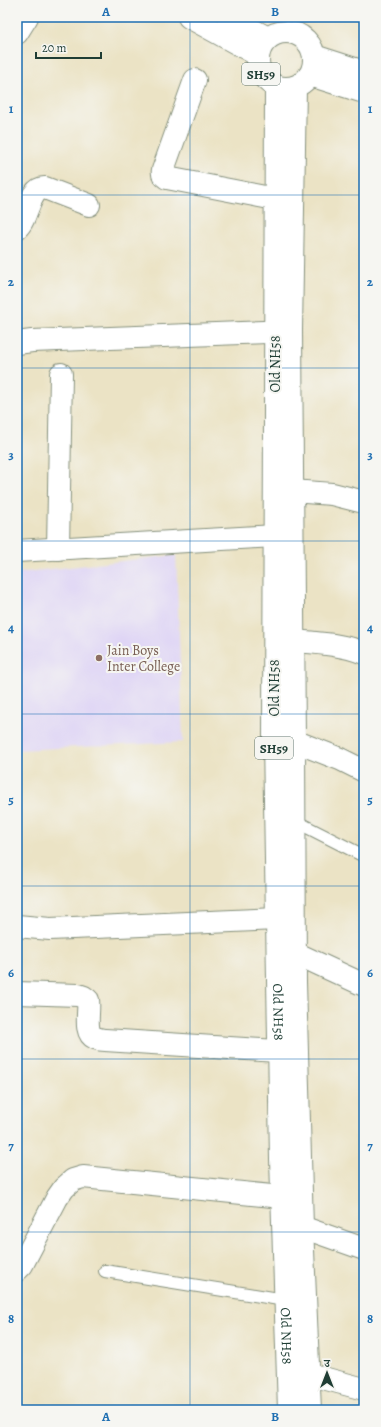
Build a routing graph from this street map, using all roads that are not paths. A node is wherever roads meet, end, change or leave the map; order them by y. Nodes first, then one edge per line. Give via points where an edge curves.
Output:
1 (27, 17) edge
2 (189, 17) edge
3 (228, 17) edge
4 (17, 33) edge
5 (279, 33) edge
6 (364, 72) edge
7 (299, 76) junction
8 (195, 80) dead end
9 (364, 92) edge
10 (275, 199) junction
11 (89, 205) dead end
12 (17, 228) edge
13 (283, 332) junction
14 (17, 343) edge
15 (62, 374) dead end
16 (292, 491) junction
17 (364, 502) edge
18 (283, 536) junction
19 (58, 549) junction
20 (17, 551) edge
21 (293, 641) junction
22 (364, 653) edge
23 (294, 741) junction
24 (364, 771) edge
25 (295, 821) junction
26 (364, 856) edge
27 (277, 919) junction
28 (17, 926) edge
29 (295, 953) junction
30 (364, 986) edge
31 (17, 993) edge
32 (278, 1051) junction
33 (289, 1101) junction
34 (282, 1197) junction
35 (292, 1223) junction
36 (364, 1249) edge
37 (17, 1270) edge
38 (105, 1271) dead end
39 (285, 1300) junction
40 (308, 1374) junction
41 (364, 1389) edge
42 (299, 1406) edge

1 - 4 main road
2 - 5 main road
3 - 5 main road
5 - 7 main road via 304,40 311,47
5 - 7 main road, SH59 via 258,65 261,74 267,82
6 - 7 main road
7 - 9 main road
7 - 10 main road, Old NH58 / SH59
7 - 13 main road, Old NH58 / SH59
8 - 10 main road via 162,173 164,176
10 - 13 main road, Old NH58 / SH59
11 - 12 main road via 40,188 34,193
13 - 14 main road
13 - 16 main road, Old NH58 / SH59
13 - 18 main road, Old NH58 / SH59 via 276,458
15 - 19 main road
16 - 17 main road via 332,494
16 - 18 main road, Old NH58 / SH59
18 - 19 main road
18 - 21 main road, Old NH58 / SH59
18 - 27 main road, Old NH58 / SH59 via 274,741
19 - 20 main road
21 - 22 main road via 338,645
21 - 23 main road, Old NH58 / SH59
23 - 24 main road
23 - 25 main road, Old NH58 / SH59
25 - 26 lane
25 - 29 main road, Old NH58 / SH59
27 - 28 main road via 50,929
27 - 32 main road, Old NH58 / SH59
29 - 30 main road
29 - 33 main road, Old NH58 / SH59
31 - 32 main road via 84,997 88,1000 90,1034 95,1038
32 - 33 main road, Old NH58 / SH59
33 - 34 main road, Old NH58 / SH59
33 - 35 main road, Old NH58 / SH59
34 - 35 main road, Old NH58 / SH59
34 - 37 main road via 83,1177 73,1180 64,1188
35 - 36 main road
35 - 39 main road, Old NH58 / SH59
35 - 40 main road, Old NH58 / SH59
38 - 39 lane
39 - 42 main road, Old NH58 / SH59
40 - 41 main road
40 - 42 main road, Old NH58 / SH59

